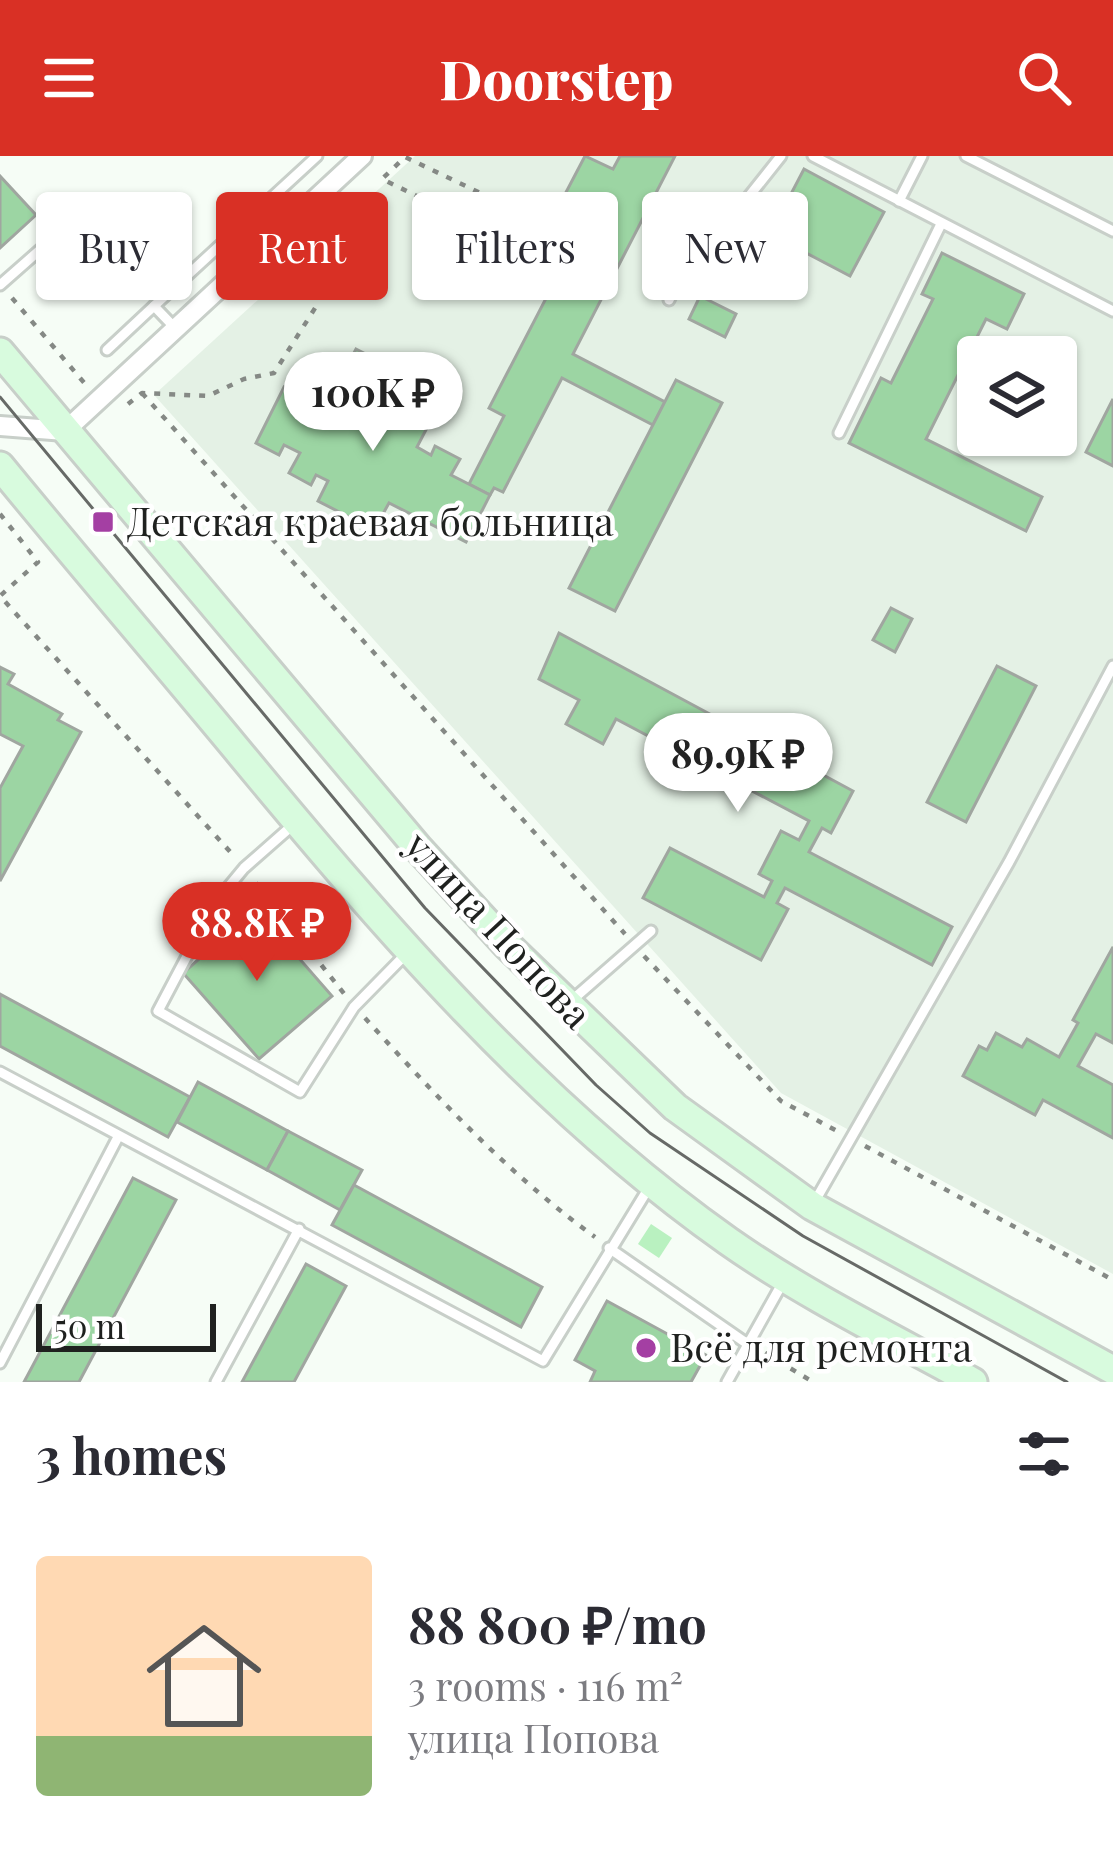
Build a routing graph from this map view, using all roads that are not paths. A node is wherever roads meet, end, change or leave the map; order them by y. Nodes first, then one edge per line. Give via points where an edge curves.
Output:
1 (317, 156) edge
2 (362, 156) edge
3 (781, 156) edge
4 (813, 156) edge
5 (922, 156) edge
6 (966, 156) edge
7 (752, 192) edge
8 (899, 201) junction
9 (941, 224) junction
10 (1113, 232) edge
11 (36, 253) edge
12 (0, 285) edge
13 (154, 306) junction
14 (1113, 311) edge
15 (176, 329) junction
16 (106, 350) dead end
17 (0, 352) edge
18 (0, 426) edge
19 (65, 431) junction
20 (838, 433) dead end
21 (0, 466) edge
22 (1113, 666) edge
23 (297, 822) junction
24 (651, 932) dead end
25 (409, 951) junction
26 (567, 1005) junction
27 (0, 1072) edge
28 (118, 1138) junction
29 (652, 1183) junction
30 (812, 1206) junction
31 (299, 1229) junction
32 (609, 1248) junction
33 (785, 1278) junction
34 (749, 1345) junction
35 (0, 1363) edge
36 (1110, 1371) edge
37 (216, 1382) edge
38 (728, 1382) edge
39 (973, 1382) edge

1 - 13 lane
2 - 15 street
3 - 7 lane
4 - 8 lane
5 - 8 lane
6 - 10 lane
8 - 9 lane
9 - 14 lane
9 - 20 lane
11 - 12 lane
13 - 15 lane
13 - 16 lane
15 - 19 street
17 - 19 main road, улица Попова
18 - 19 street
19 - 26 main road, улица Попова via 418,848
21 - 23 main road, улица Попова
22 - 30 lane
23 - 25 main road, улица Попова
23 - 25 lane via 215,903 158,1011 300,1092 354,1006
24 - 26 lane
25 - 29 main road, улица Попова
26 - 30 main road, улица Попова via 675,1108
27 - 28 lane
28 - 31 lane
28 - 35 lane
29 - 32 lane
29 - 33 main road, улица Попова
30 - 36 main road, улица Попова
31 - 32 lane via 543,1361
31 - 37 lane
32 - 34 lane
33 - 34 lane
33 - 39 main road, улица Попова
34 - 38 lane

